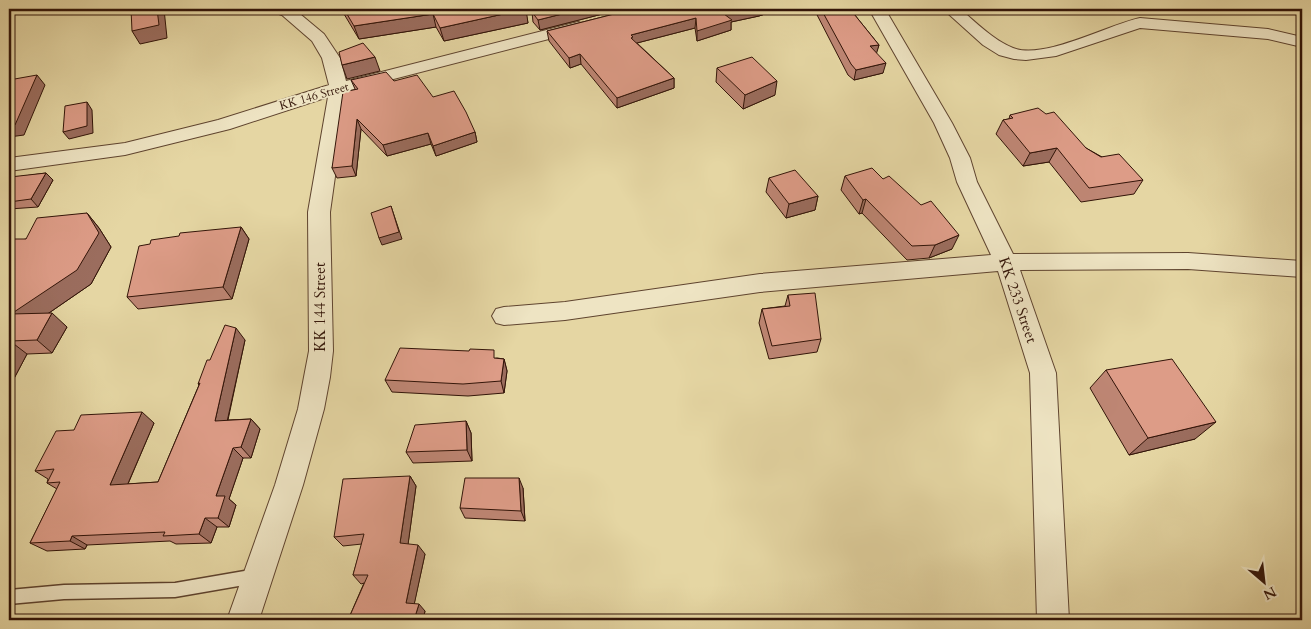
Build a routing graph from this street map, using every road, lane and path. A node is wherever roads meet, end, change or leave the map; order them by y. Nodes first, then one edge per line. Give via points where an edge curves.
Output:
1 (279, 9) edge
2 (877, 9) edge
3 (951, 9) edge
4 (593, 23) edge
5 (1302, 42) edge
6 (340, 88) junction
7 (9, 164) edge
8 (1006, 262) junction
9 (1302, 269) edge
10 (504, 316) dead end
11 (259, 576) junction
12 (9, 597) edge
13 (243, 620) edge
14 (1053, 620) edge

1 - 6 street, KK 144 Street via 288,12 318,38 331,58
2 - 8 street, KK 233 Street via 943,123
3 - 5 street via 990,41 1013,54 1047,53 1140,23 1268,34
4 - 6 street, KK 146 Street
6 - 7 street, KK 146 Street via 222,125 125,149
6 - 11 street, KK 144 Street via 319,212 321,351 317,377 311,409
8 - 9 street via 1188,261
8 - 10 street via 760,283
8 - 14 street, KK 233 Street via 1043,373
11 - 12 lane via 175,590 64,592
11 - 13 street, KK 144 Street

